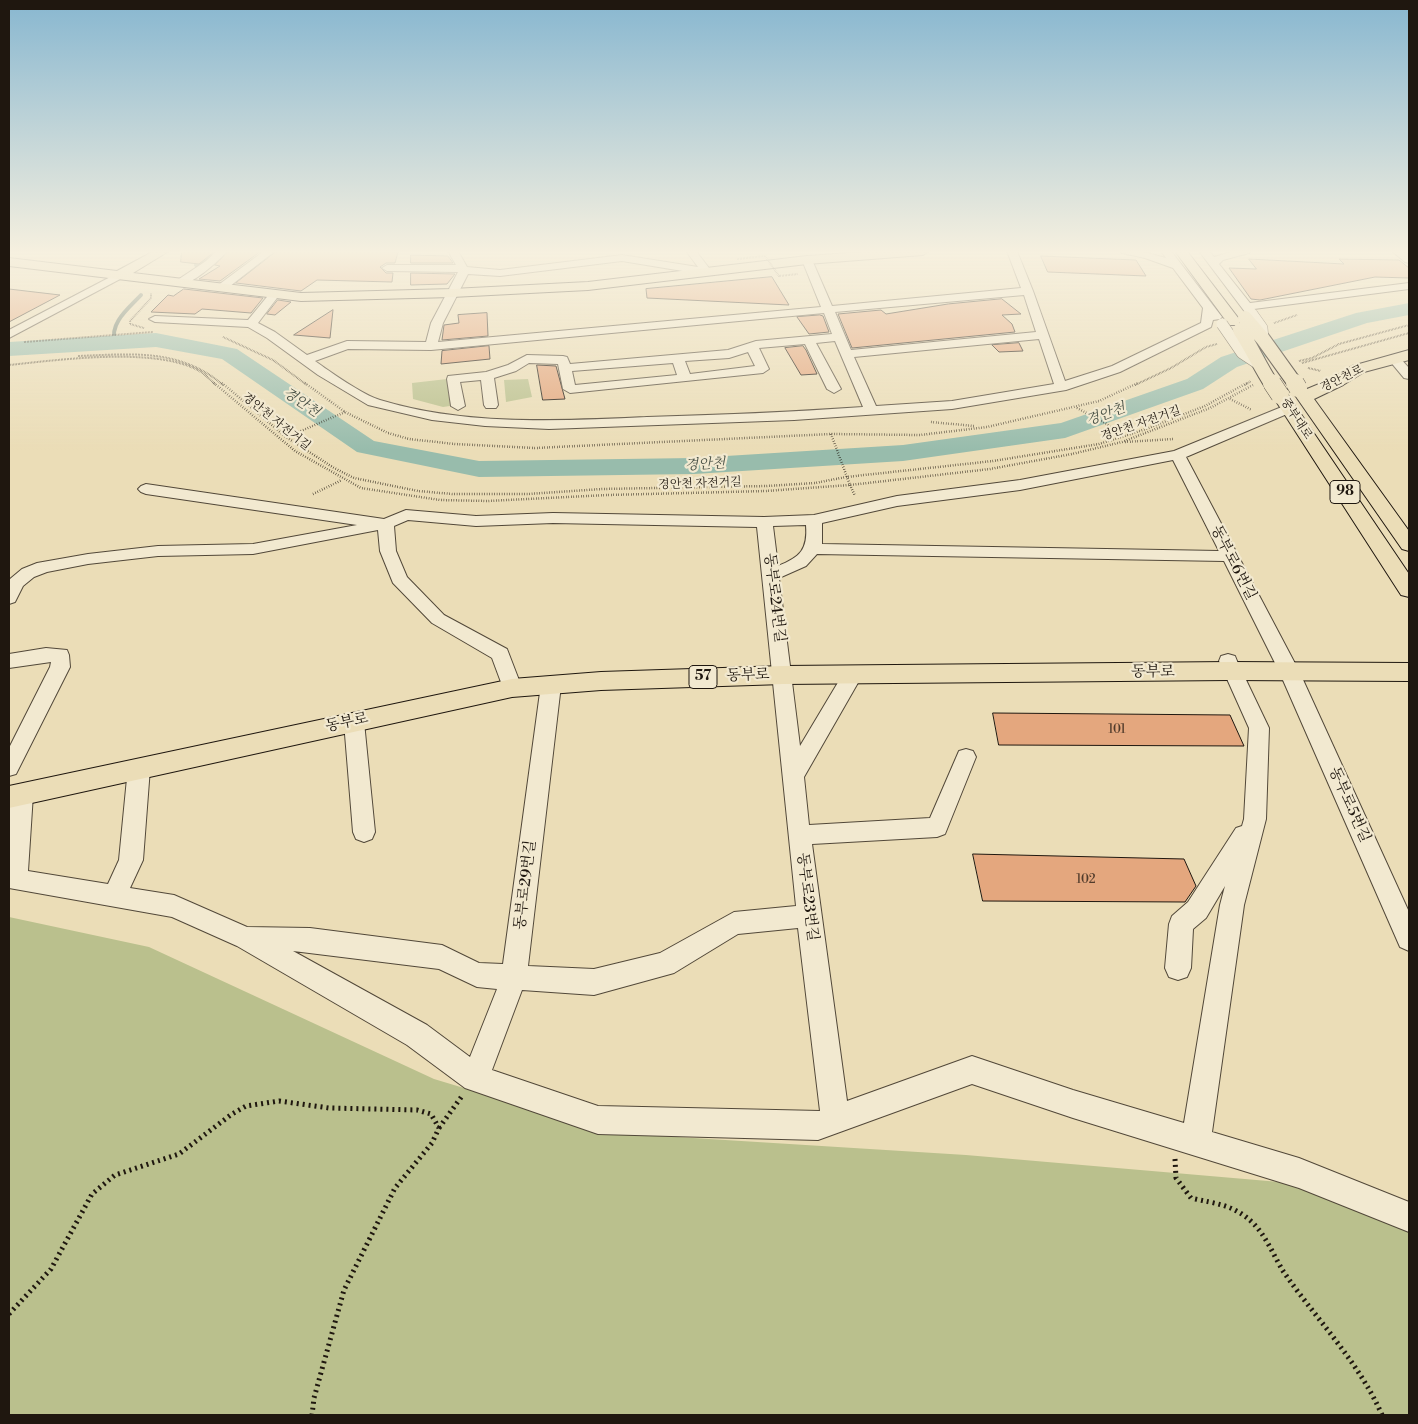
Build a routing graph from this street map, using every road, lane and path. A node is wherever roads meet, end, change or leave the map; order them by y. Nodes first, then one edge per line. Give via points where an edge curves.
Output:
1 (41, 317) edge
2 (256, 317) edge
3 (439, 317) edge
4 (737, 317) edge
5 (831, 317) edge
6 (1038, 317) edge
7 (1208, 317) edge
8 (1240, 317) joint
9 (1292, 317) edge
10 (155, 319) dead end
11 (251, 324) junction
12 (1270, 324) dead end
13 (790, 331) junction
14 (14, 332) edge
15 (161, 332) dead end
16 (1409, 333) edge
17 (1044, 335) junction
18 (217, 336) dead end
19 (839, 337) junction
20 (18, 342) dead end
21 (528, 342) junction
22 (1223, 343) dead end
23 (431, 346) junction
24 (752, 347) junction
25 (847, 354) junction
26 (386, 355) dead end
27 (1402, 357) edge
28 (526, 359) junction
29 (306, 360) junction
30 (1300, 363) dead end
31 (9, 365) edge
32 (703, 366) dead end
33 (681, 369) junction
34 (566, 373) junction
35 (1409, 374) edge
36 (488, 376) junction
37 (586, 377) dead end
38 (1257, 383) dead end
39 (1061, 387) junction
40 (834, 389) dead end
41 (1293, 397) junction
42 (491, 405) dead end
43 (458, 406) dead end
44 (1077, 408) junction
45 (872, 411) junction
46 (345, 412) junction
47 (831, 434) junction
48 (286, 437) dead end
49 (1119, 437) dead end
50 (1178, 455) junction
51 (343, 480) junction
52 (850, 485) junction
53 (146, 489) dead end
54 (313, 494) dead end
55 (814, 520) junction
56 (764, 522) junction
57 (386, 524) junction
58 (1409, 545) edge
59 (814, 549) junction
60 (1229, 556) junction
61 (771, 576) junction
62 (1409, 590) edge
63 (9, 598) edge
64 (9, 661) edge
65 (1230, 666) junction
66 (1289, 671) junction
67 (1409, 672) edge
68 (783, 674) junction
69 (853, 674) junction
70 (551, 685) junction
71 (512, 688) junction
72 (354, 722) junction
73 (966, 757) dead end
74 (9, 768) edge
75 (140, 768) junction
76 (793, 777) junction
77 (15, 795) edge
78 (1255, 819) junction
79 (364, 832) dead end
80 (799, 835) junction
81 (115, 896) junction
82 (810, 916) junction
83 (246, 938) junction
84 (1409, 939) edge
85 (1178, 968) dead end
86 (514, 978) junction
87 (475, 1078) junction
88 (835, 1120) junction
89 (439, 1128) junction
90 (1190, 1140) junction
91 (1409, 1217) edge
92 (9, 1314) edge
93 (312, 1415) edge
94 (1382, 1415) edge

1 - 14 street
2 - 11 street
3 - 23 street
4 - 23 street
5 - 19 street
6 - 17 street
7 - 39 street via 1207,325 1116,369
8 - 41 main road, 중부대로 / 98, bridge via 1263,339
8 - 41 main road, 중부대로 / 98, bridge via 1257,363
9 - 12 path
10 - 11 street
11 - 29 street
13 - 19 street
13 - 21 street
13 - 24 street
13 - 40 street
15 - 20 path
16 - 30 path via 1328,358
17 - 25 street
17 - 39 street
18 - 46 path via 273,360
19 - 25 street
21 - 26 street
21 - 28 street
22 - 44 path via 1206,348 1099,402
23 - 29 street via 347,345
24 - 33 street
24 - 33 street via 763,369
25 - 45 street
27 - 35 street
27 - 41 main road, 경안천로 via 1358,369 1337,382
28 - 34 street via 563,360
28 - 36 street
29 - 45 street via 372,402 432,416 485,422 549,425
31 - 51 path, 경안천 자전거길 via 78,358 142,358 190,367 241,404 288,446
32 - 33 street
33 - 34 street
33 - 34 street via 570,389
34 - 37 street
36 - 42 street
36 - 43 street via 454,379
38 - 52 path, 경안천 자전거길 via 1210,408 1122,442 990,470
39 - 45 street via 952,405
41 - 50 street
41 - 58 main road, 중부대로 / 98
41 - 62 main road, 중부대로 / 98
44 - 47 path via 942,433
44 - 49 path via 1107,424
46 - 47 path via 388,433 410,439 498,447 561,448 695,438
46 - 48 path
47 - 52 path, bridge
50 - 55 street via 1020,486 897,501
50 - 60 street, 동부로6번길
51 - 52 path, 경안천 자전거길 via 377,492 440,500 488,501
51 - 54 path
53 - 57 street
55 - 56 street
55 - 59 street
56 - 57 street via 552,518 476,521 406,514
56 - 61 street, 동부로24번길
57 - 63 street via 253,549 158,551 43,567 16,583
57 - 71 street via 388,551 399,579 438,619 500,654
59 - 60 street
59 - 61 street via 799,565
60 - 66 street, 동부로6번길
61 - 68 street, 동부로24번길
64 - 74 street via 60,655 60,667
65 - 66 main road, 동부로 / 57
65 - 69 main road, 동부로 / 57
65 - 78 street via 1259,728
66 - 67 main road, 동부로 / 57
66 - 84 street, 동부로5번길
68 - 69 main road, 동부로 / 57
68 - 70 main road, 동부로 / 57
68 - 76 street, 동부로23번길
69 - 76 street
70 - 71 main road, 동부로 / 57
70 - 86 street, 동부로29번길
71 - 72 main road, 동부로 / 57
72 - 75 main road, 동부로 / 57
72 - 79 street
73 - 80 street via 937,827
75 - 77 main road, 동부로 / 57
75 - 81 street via 131,860
76 - 80 street, 동부로23번길
77 - 81 street via 16,880
78 - 85 street via 1197,910 1181,924
78 - 90 street via 1232,905
80 - 82 street, 동부로23번길
81 - 83 street via 174,906
82 - 86 street via 734,923 665,964 594,982
82 - 88 street, 동부로23번길
83 - 86 street via 310,940 442,957 477,974
83 - 87 street via 417,1035
86 - 87 street, 동부로29번길
87 - 88 street via 598,1120 818,1126
87 - 89 path
88 - 90 street via 972,1070
89 - 92 path via 431,1114 417,1110 329,1108 279,1101 246,1106 179,1154 115,1175 92,1194 51,1269
89 - 93 path via 432,1143 395,1188 344,1290
90 - 91 street via 1299,1173
90 - 94 path via 1174,1161 1176,1178 1191,1198 1232,1208 1254,1224 1284,1272 1342,1349

